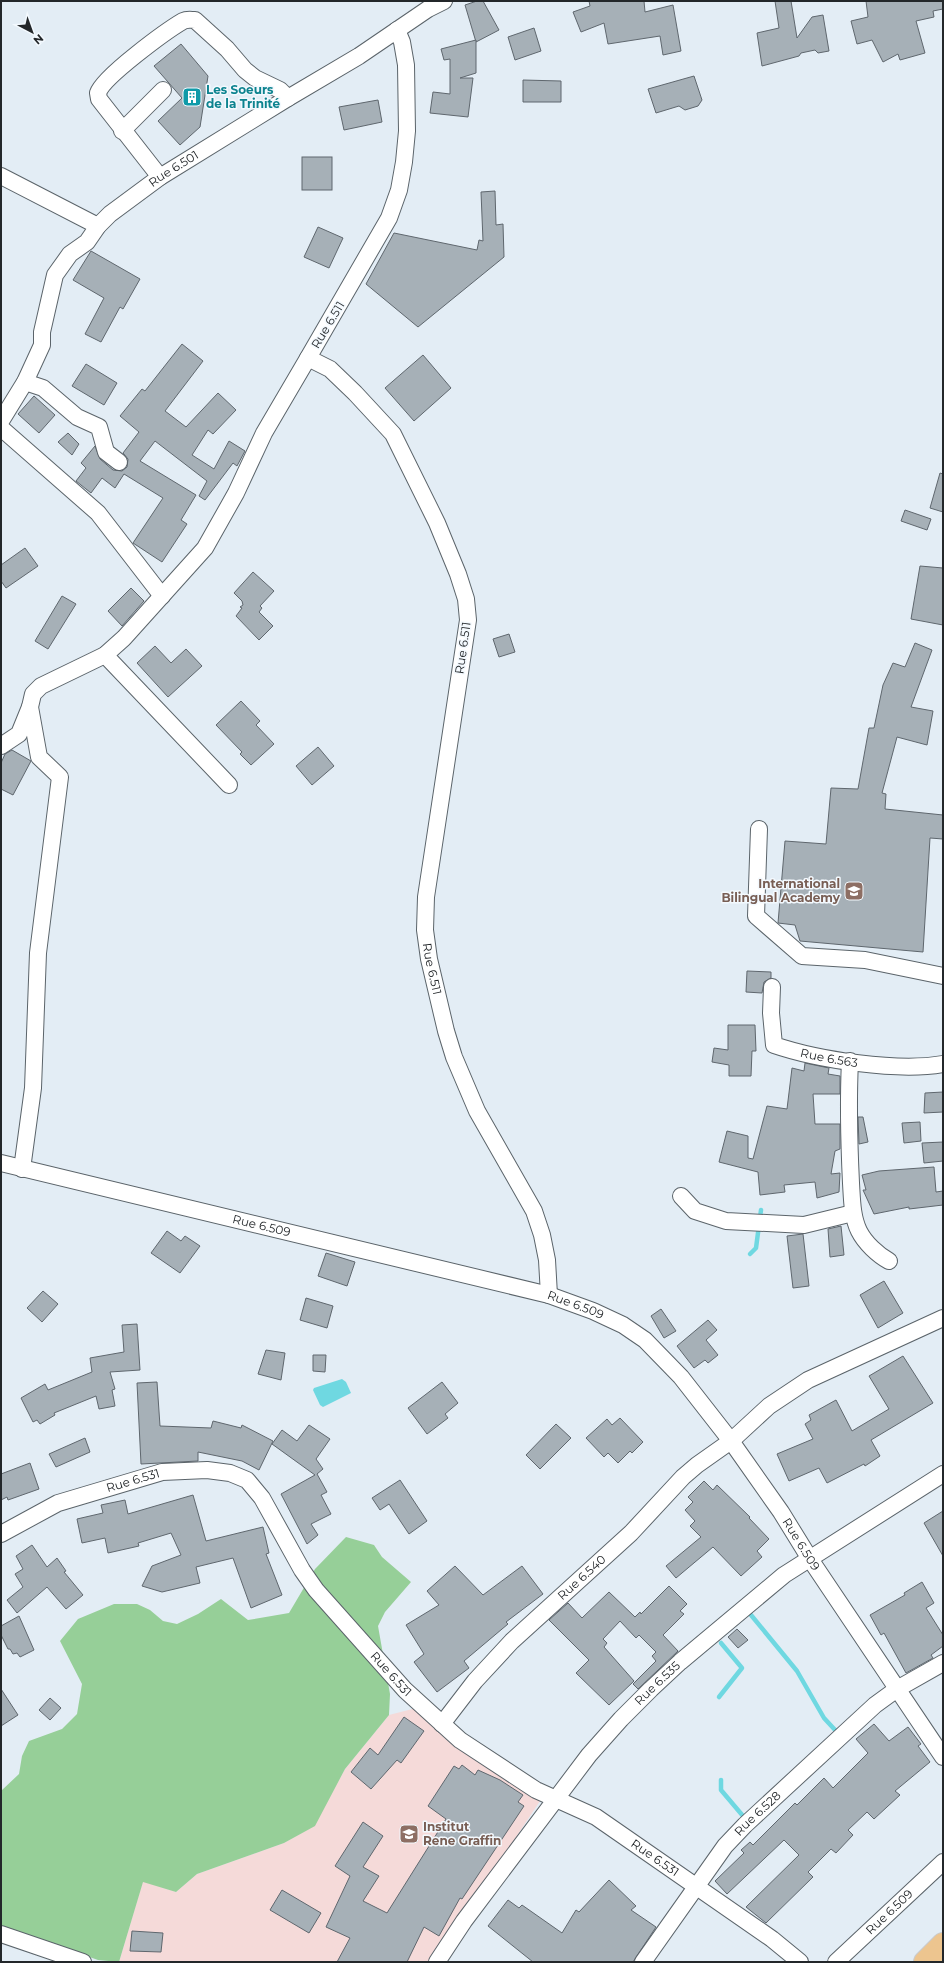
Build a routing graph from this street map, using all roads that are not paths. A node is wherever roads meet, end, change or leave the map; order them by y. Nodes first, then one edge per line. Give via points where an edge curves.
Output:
1 (444, 1) edge
2 (397, 30) junction
3 (163, 90) dead end
4 (288, 98) junction
5 (122, 130) junction
6 (1, 176) edge
7 (160, 178) junction
8 (98, 226) junction
9 (308, 358) junction
10 (25, 382) junction
11 (1, 421) edge
12 (1, 428) edge
13 (119, 462) dead end
14 (162, 596) junction
15 (105, 655) junction
16 (30, 707) junction
17 (1, 746) edge
18 (229, 784) dead end
19 (759, 829) dead end
20 (943, 976) edge
21 (772, 987) dead end
22 (850, 1061) junction
23 (943, 1064) edge
24 (1, 1164) edge
25 (22, 1169) junction
26 (681, 1196) dead end
27 (853, 1213) junction
28 (889, 1261) dead end
29 (549, 1295) junction
30 (943, 1318) edge
31 (731, 1441) junction
32 (943, 1474) edge
33 (1, 1534) edge
34 (810, 1558) junction
35 (943, 1663) edge
36 (897, 1688) junction
37 (442, 1724) junction
38 (943, 1757) edge
39 (557, 1799) junction
40 (943, 1862) edge
41 (696, 1887) junction
42 (1, 1934) edge
43 (943, 1944) edge
44 (73, 1960) edge
45 (437, 1962) edge
46 (643, 1962) edge
47 (800, 1962) edge
48 (836, 1962) edge
49 (925, 1962) edge

1 - 2 street, Rue 6.501
2 - 4 street, Rue 6.501
2 - 9 street, Rue 6.511 via 406,65 407,131 399,190 389,218
3 - 5 street
4 - 5 street via 280,90 245,70 227,49 195,20 184,20 143,50 99,88 99,99
4 - 7 street, Rue 6.501
5 - 7 street
6 - 8 street
7 - 8 street, Rue 6.501 via 130,198
8 - 10 street, Rue 6.501 via 87,242 70,254 55,275 43,325 42,345
9 - 14 street via 264,433 236,493 205,548
9 - 29 street, Rue 6.511 via 330,369 393,434 437,523 466,599 468,620 426,897 426,930 435,989 448,1038 477,1111 534,1211 547,1260
10 - 11 street, Rue 6.501
10 - 13 street via 43,388 77,417 99,427 106,452
12 - 14 street via 98,513
14 - 15 street
15 - 16 street via 41,686 33,694
15 - 18 street
16 - 17 street via 19,734
16 - 25 street via 39,757 60,778 38,953 33,1088
19 - 20 street via 756,916 802,956 866,960
21 - 22 street, Rue 6.563 via 774,1045
22 - 23 street, Rue 6.563 via 910,1067
22 - 27 street via 848,1109
24 - 25 street, Rue 6.509
25 - 29 street, Rue 6.509
26 - 27 street via 695,1211 726,1221 804,1225
27 - 28 street via 859,1231 870,1246
29 - 31 street, Rue 6.509 via 623,1325 645,1340 680,1377
30 - 31 street, Rue 6.540 via 808,1380 769,1406
31 - 34 street, Rue 6.509
31 - 37 street, Rue 6.540 via 683,1477 631,1533 512,1641 475,1681
32 - 34 street, Rue 6.535
33 - 37 street, Rue 6.531 via 58,1504 162,1472 207,1470 230,1473 247,1480 262,1498 316,1590 405,1690
34 - 36 street, Rue 6.509
34 - 39 street, Rue 6.535 via 764,1591 651,1689 605,1736
35 - 36 street, Rue 6.528
36 - 38 street, Rue 6.509
36 - 41 street, Rue 6.528 via 745,1825 725,1846
37 - 39 street, Rue 6.531 via 460,1740 536,1790
39 - 41 street, Rue 6.531 via 596,1817
39 - 45 street, Rue 6.535 via 464,1921
40 - 48 street, Rue 6.509
41 - 46 street, Rue 6.528
41 - 47 street, Rue 6.531 via 772,1939
42 - 44 street
43 - 49 main road

